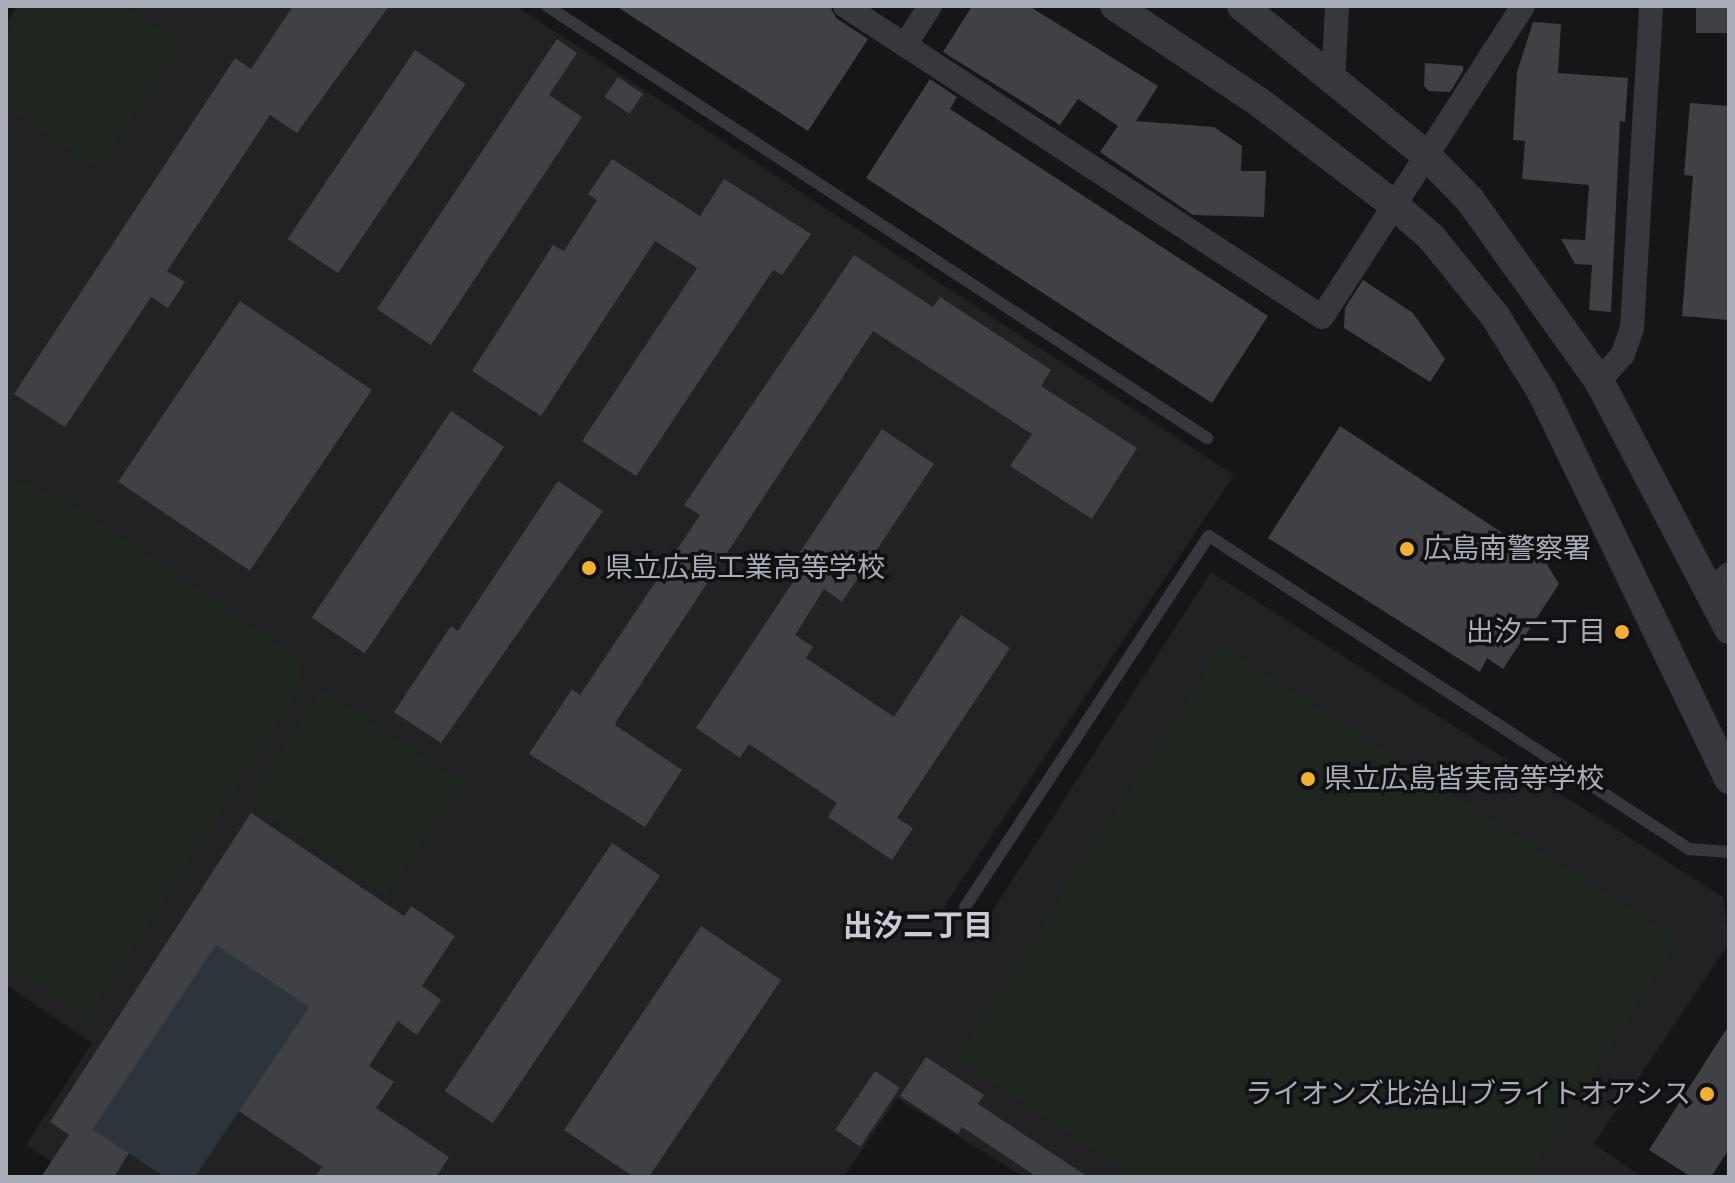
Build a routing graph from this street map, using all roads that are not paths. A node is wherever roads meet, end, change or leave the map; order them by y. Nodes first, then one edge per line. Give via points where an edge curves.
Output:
1 (547, 6) edge
2 (845, 6) edge
3 (930, 6) edge
4 (1115, 6) edge
5 (1242, 6) edge
6 (1337, 6) edge
7 (1523, 6) edge
8 (1651, 6) edge
9 (905, 45) junction
10 (1333, 81) junction
11 (1426, 155) junction
12 (1393, 204) junction
13 (1599, 381) junction
14 (1207, 438) dead end
15 (1720, 583) edge
16 (1729, 629) edge
17 (1729, 779) edge
18 (1729, 852) edge
19 (965, 907) dead end

1 - 14 lane
2 - 9 street
3 - 9 street
4 - 12 street via 1259,102
5 - 10 street
6 - 10 street
7 - 11 street
8 - 13 street via 1632,328 1623,354
9 - 12 street via 1322,317
10 - 11 street
11 - 12 street
11 - 13 street via 1536,284
12 - 17 street via 1431,237 1495,316 1542,392
13 - 15 street
15 - 16 street
18 - 19 lane via 1689,849 1209,536

